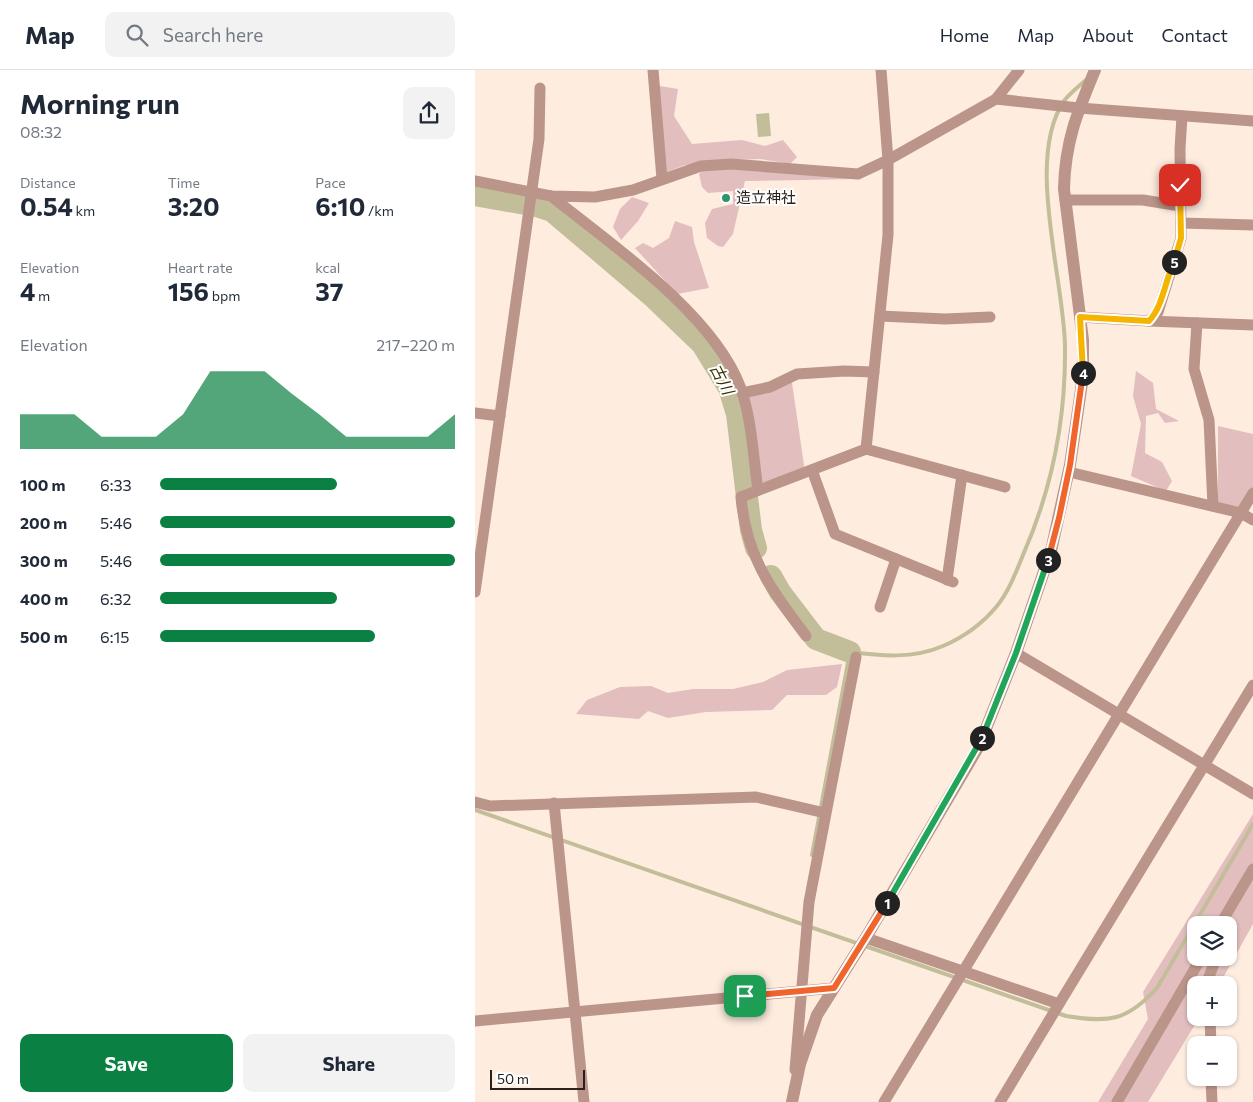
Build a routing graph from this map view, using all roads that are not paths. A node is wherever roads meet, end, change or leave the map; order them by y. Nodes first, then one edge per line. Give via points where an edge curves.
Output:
1 (653, 70) edge
2 (881, 70) edge
3 (1019, 70) edge
4 (1095, 70) edge
5 (539, 88) dead end
6 (996, 99) junction
7 (1079, 108) junction
8 (1182, 116) junction
9 (1253, 121) edge
10 (888, 160) junction
11 (662, 179) junction
12 (475, 181) edge
13 (532, 192) junction
14 (551, 196) junction
15 (1065, 200) junction
16 (1180, 206) junction
17 (1181, 223) junction
18 (1253, 225) edge
19 (880, 316) junction
20 (990, 317) dead end
21 (1080, 317) junction
22 (1149, 321) junction
23 (1197, 323) junction
24 (1253, 325) edge
25 (874, 372) junction
26 (742, 393) junction
27 (475, 413) edge
28 (500, 416) junction
29 (866, 449) junction
30 (812, 470) junction
31 (1069, 472) junction
32 (962, 475) junction
33 (1005, 487) dead end
34 (758, 490) junction
35 (1253, 493) edge
36 (1213, 506) junction
37 (1241, 513) junction
38 (1253, 520) edge
39 (896, 559) junction
40 (475, 592) edge
41 (880, 607) dead end
42 (806, 636) dead end
43 (1016, 653) junction
44 (856, 657) dead end
45 (1253, 685) edge
46 (1120, 714) junction
47 (1204, 766) junction
48 (1253, 794) edge
49 (475, 802) edge
50 (554, 803) junction
51 (825, 813) junction
52 (1253, 869) edge
53 (1229, 911) junction
54 (1226, 916) edge
55 (1232, 916) edge
56 (863, 943) junction
57 (1196, 966) edge
58 (965, 972) junction
59 (834, 988) junction
60 (803, 991) junction
61 (1059, 1004) junction
62 (575, 1012) junction
63 (475, 1021) edge
64 (1211, 1086) edge
65 (793, 1089) junction
66 (584, 1102) edge
67 (792, 1102) edge
68 (885, 1102) edge
69 (1000, 1102) edge
70 (1117, 1102) edge
71 (1212, 1102) edge

1 - 11 street
2 - 10 street
3 - 6 street
4 - 7 street
5 - 13 street via 539,139
6 - 7 street
6 - 10 street
7 - 8 street
7 - 15 street via 1069,138
8 - 9 street
8 - 16 street
10 - 11 street via 857,174 731,164 701,166
10 - 19 street via 888,235
11 - 14 street via 633,190 595,197
12 - 13 street
13 - 14 street
13 - 28 street
14 - 26 street via 643,269 698,322 721,350
15 - 16 street via 1143,200
15 - 21 street
16 - 17 street
17 - 18 street
17 - 22 street via 1176,257 1157,312
19 - 20 street
19 - 25 street
21 - 22 street
21 - 31 street via 1083,376
22 - 23 street
23 - 24 street
23 - 36 street via 1194,369 1209,420
25 - 26 street via 797,374 770,387
25 - 29 street
26 - 34 street via 748,414
27 - 28 street
28 - 40 street
29 - 30 street
29 - 32 street
30 - 34 street
30 - 39 street via 835,534
31 - 36 street
31 - 43 street via 1051,551
32 - 33 street
32 - 39 street via 950,581
34 - 42 street via 741,497 747,539 773,591
35 - 37 street
36 - 37 street
37 - 38 street
37 - 46 street
39 - 41 street
43 - 46 street
43 - 56 street via 979,746
44 - 51 street
45 - 47 street
46 - 47 street
46 - 58 street
47 - 48 street
47 - 61 street
49 - 50 street via 490,806
50 - 51 street via 756,797
50 - 62 street
51 - 60 street via 808,918
52 - 53 street
53 - 54 street
53 - 55 street
56 - 58 street
56 - 59 street
57 - 70 street
58 - 61 street
58 - 68 street
59 - 60 street
59 - 65 street via 817,1015
60 - 62 street
60 - 65 street
61 - 69 street
62 - 63 street
62 - 66 street
64 - 71 street
65 - 67 street

